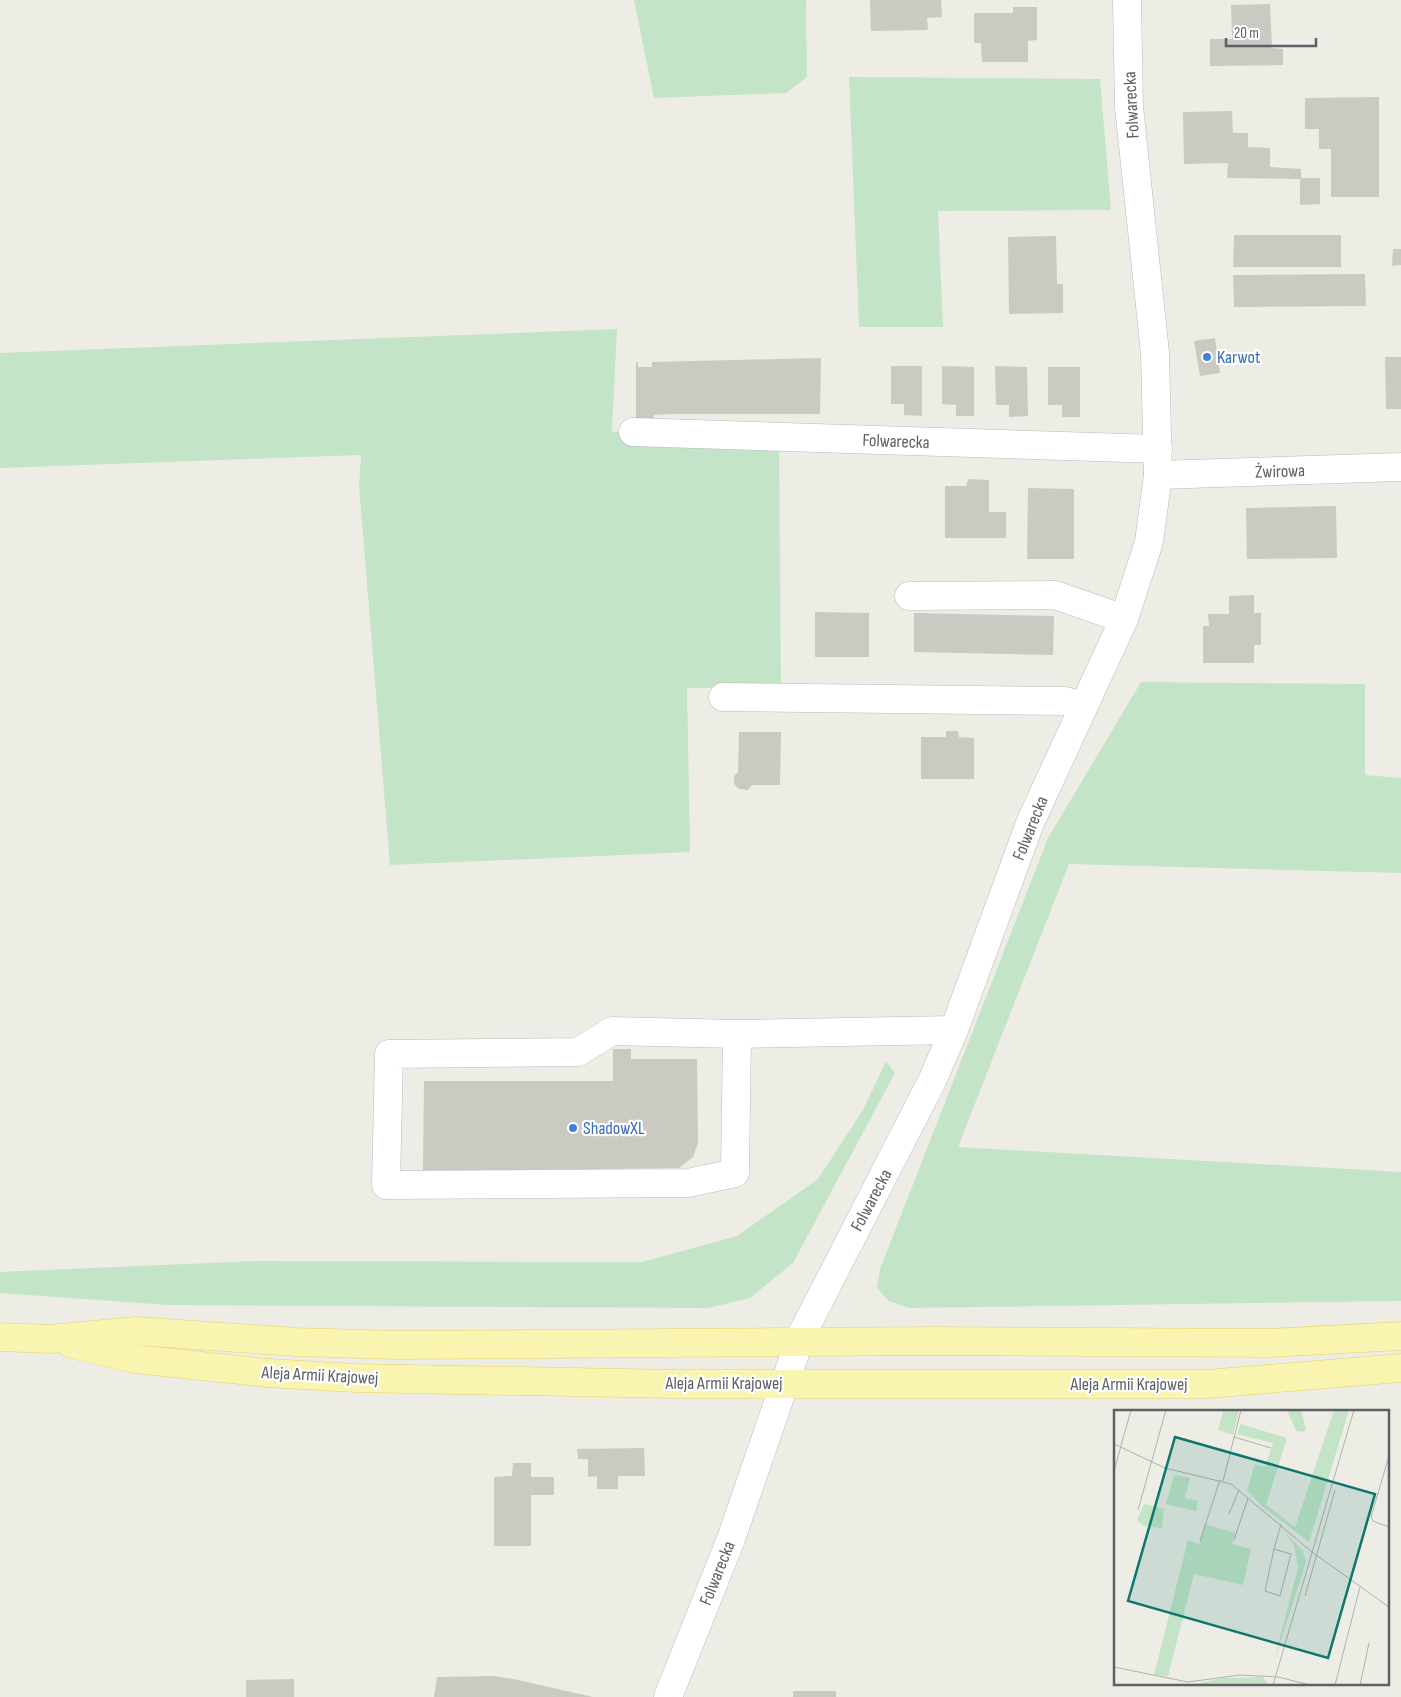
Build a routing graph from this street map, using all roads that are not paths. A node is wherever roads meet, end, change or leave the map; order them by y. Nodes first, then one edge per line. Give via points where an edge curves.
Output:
1 (1127, 0) edge
2 (633, 432) dead end
3 (1158, 462) junction
4 (1401, 467) edge
5 (909, 596) dead end
6 (1124, 619) junction
7 (723, 697) dead end
8 (1083, 706) junction
9 (954, 1030) junction
10 (737, 1034) junction
11 (1401, 1336) edge
12 (0, 1337) edge
13 (50, 1340) junction
14 (798, 1344) junction
15 (1401, 1368) edge
16 (786, 1383) junction
17 (668, 1697) edge

1 - 3 street, Folwarecka via 1129,107 1154,353
2 - 3 street, Folwarecka
3 - 4 street, Żwirowa
3 - 6 street, Folwarecka via 1149,542
5 - 6 street via 1055,595
6 - 8 street, Folwarecka
7 - 8 street via 1065,701
8 - 9 street, Folwarecka via 1030,823
9 - 10 street
9 - 14 street, Folwarecka via 933,1079
10 - 10 street via 734,1173 688,1183 386,1185 389,1054 578,1052 612,1031
11 - 14 main road, Aleja Armii Krajowej via 1268,1343
12 - 13 main road, Aleja Armii Krajowej
13 - 14 main road, Aleja Armii Krajowej via 136,1331 396,1345
13 - 16 main road, Aleja Armii Krajowej via 135,1359 278,1374 675,1384
14 - 16 street, Folwarecka
15 - 16 main road, Aleja Armii Krajowej via 1207,1384
16 - 17 street, Folwarecka via 731,1539

